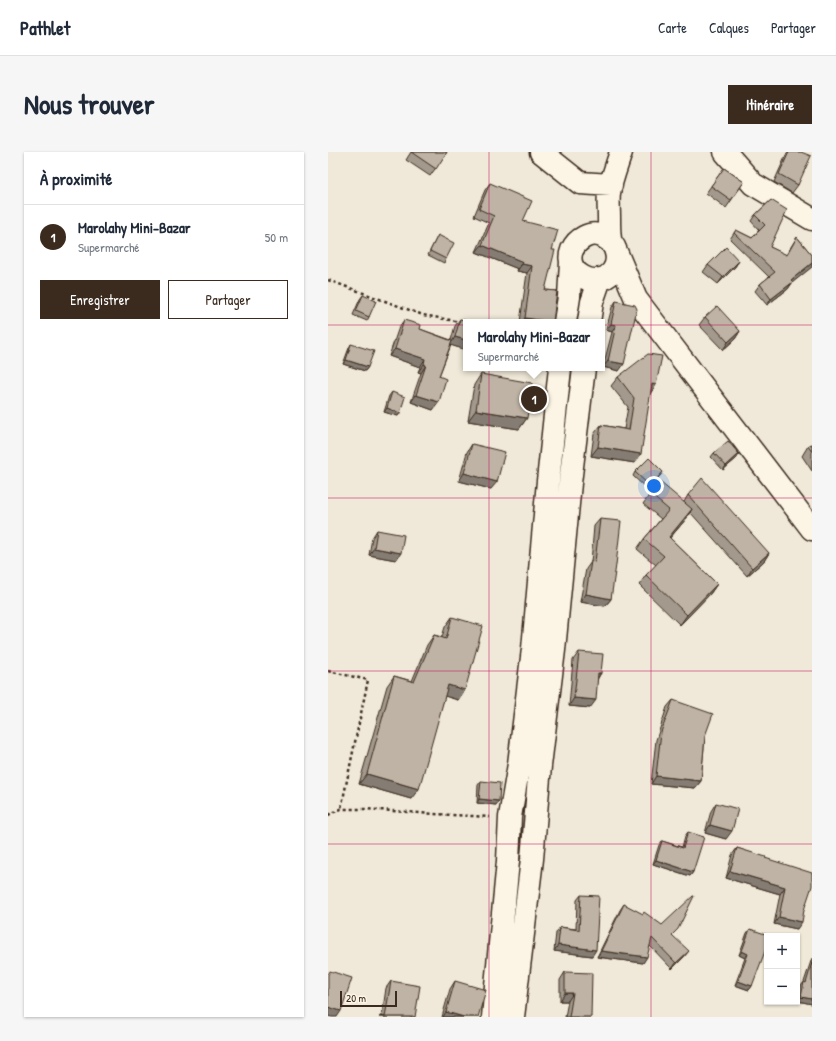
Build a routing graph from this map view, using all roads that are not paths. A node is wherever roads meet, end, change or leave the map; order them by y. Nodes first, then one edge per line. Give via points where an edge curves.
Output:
1 (542, 152) edge
2 (621, 152) edge
3 (726, 152) edge
4 (610, 189) junction
5 (812, 219) edge
6 (612, 245) junction
7 (573, 252) junction
8 (603, 278) junction
9 (636, 298) junction
10 (565, 319) edge
11 (590, 319) edge
12 (560, 371) edge
13 (584, 371) edge
14 (812, 529) edge
15 (544, 649) junction
16 (529, 765) junction
17 (492, 1017) edge
18 (513, 1017) edge

1 - 4 street via 580,184
2 - 4 street
3 - 5 street via 753,184
4 - 6 street
4 - 7 street
6 - 7 street via 601,236 592,234 583,237
6 - 8 street via 617,257 616,265 612,272
6 - 9 street
7 - 8 street via 575,270 582,277 591,280
7 - 10 street
8 - 9 street
8 - 11 street via 592,302
9 - 14 street
12 - 15 street via 548,481
13 - 15 street via 570,483
15 - 16 street
16 - 17 street via 510,817
16 - 18 street via 532,859

